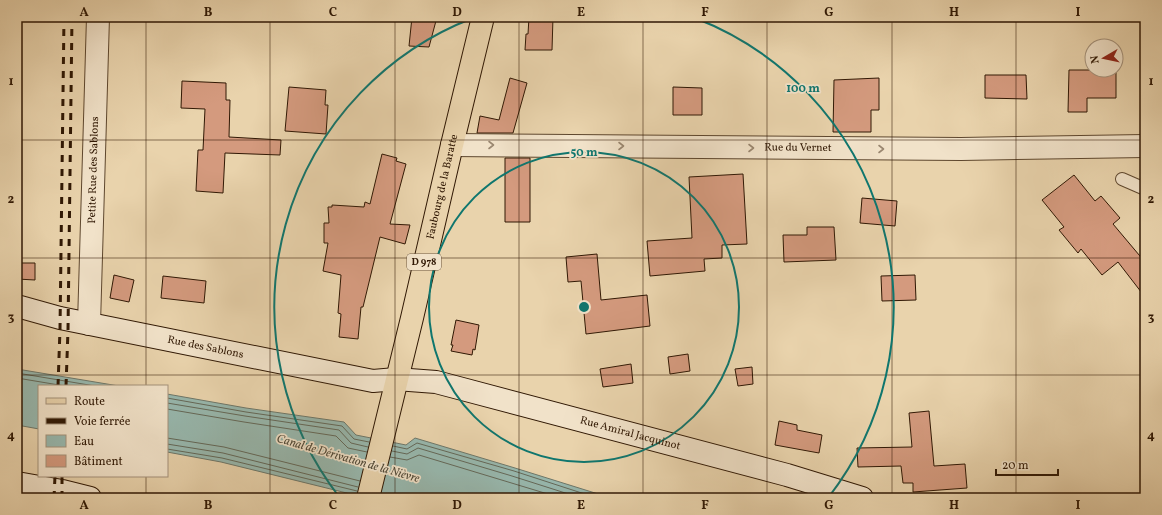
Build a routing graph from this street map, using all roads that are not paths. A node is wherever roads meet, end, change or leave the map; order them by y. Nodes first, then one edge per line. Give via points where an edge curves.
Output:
1 (98, 17) edge
2 (483, 17) edge
3 (452, 145) junction
4 (1145, 146) edge
5 (1122, 179) dead end
6 (1145, 189) edge
7 (17, 306) edge
8 (89, 324) junction
9 (396, 379) junction
10 (17, 483) edge
11 (90, 498) edge
12 (368, 498) edge
13 (862, 498) edge

1 - 8 street, Petite Rue des Sablons
2 - 3 main road, Faubourg de la Baratte / D 978
3 -> 4 street, Rue du Vernet via 961,149
3 - 9 main road, Faubourg de la Baratte / D 978
5 - 6 lane
7 - 8 street, Rue des Sablons
8 - 9 street, Rue des Sablons via 373,381
9 - 12 main road, D 978
9 - 13 street, Rue Amiral Jacquinot via 436,382 787,475
10 - 11 street

